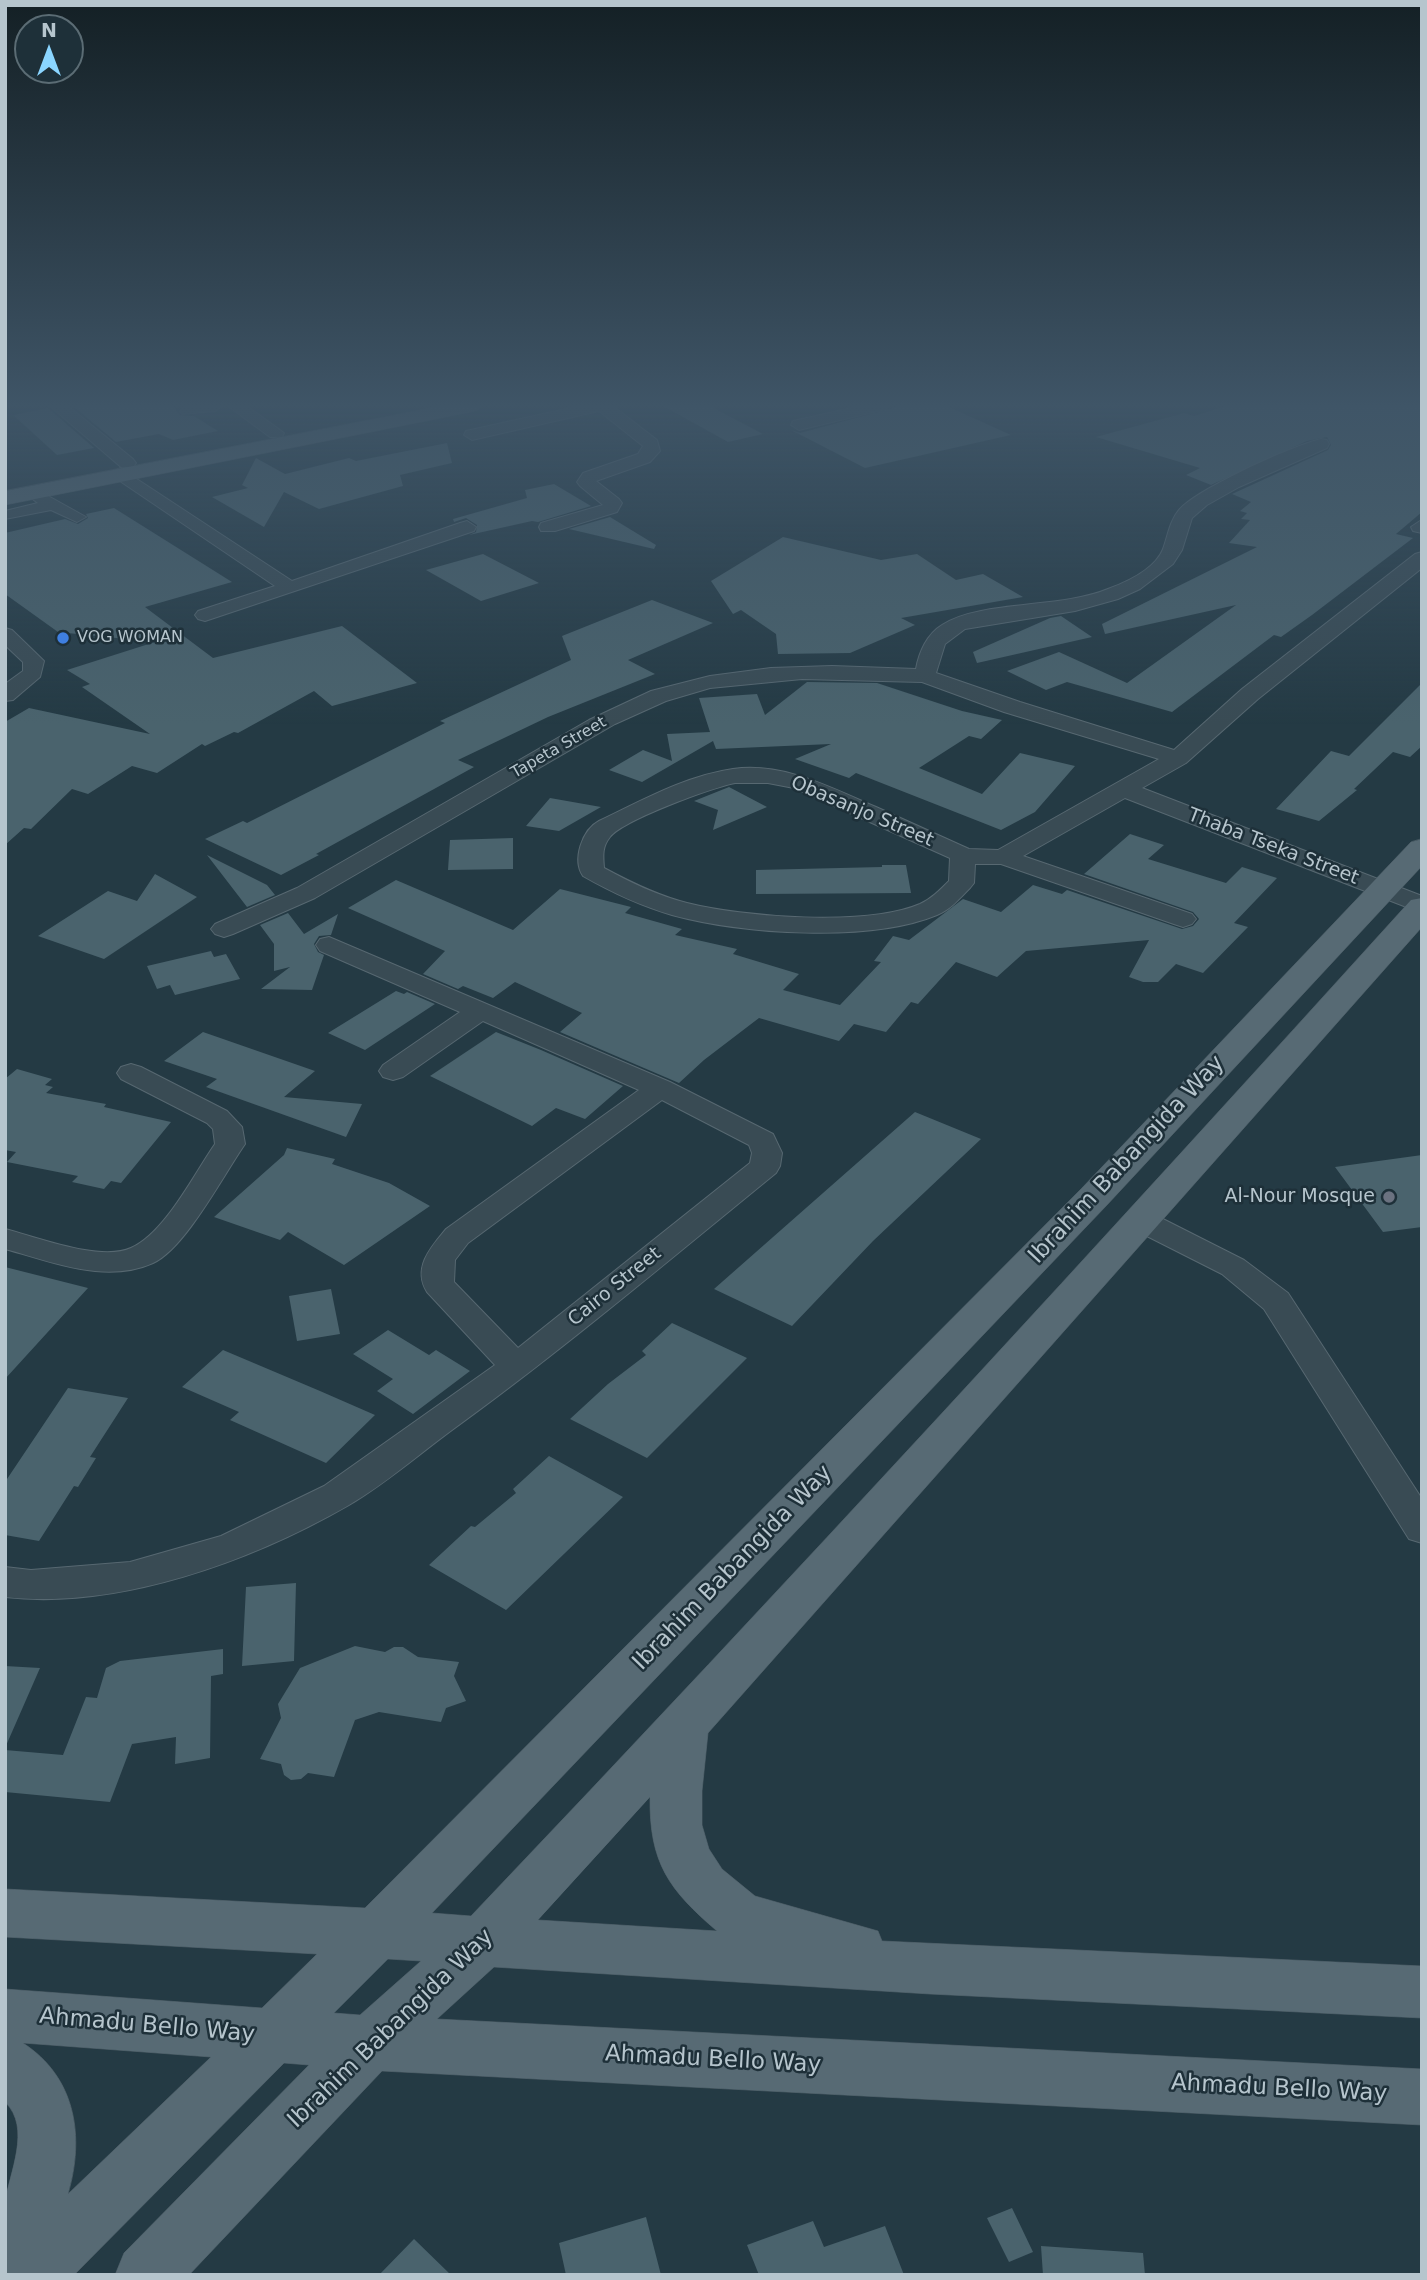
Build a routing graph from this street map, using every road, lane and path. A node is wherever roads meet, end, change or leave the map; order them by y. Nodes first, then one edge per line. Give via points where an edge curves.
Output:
1 (69, 512) edge
2 (185, 512) edge
3 (596, 512) edge
4 (1187, 512) edge
5 (77, 517) dead end
6 (467, 527) dead end
7 (548, 527) dead end
8 (1422, 558) edge
9 (290, 588) junction
10 (205, 614) dead end
11 (5, 634) edge
12 (925, 676) junction
13 (5, 695) edge
14 (1178, 758) junction
15 (1123, 789) junction
16 (1422, 848) edge
17 (963, 855) junction
18 (1003, 857) junction
19 (1382, 888) junction
20 (1422, 906) edge
21 (1183, 919) dead end
22 (224, 929) dead end
23 (329, 945) dead end
24 (481, 1010) junction
25 (393, 1071) dead end
26 (131, 1073) dead end
27 (660, 1088) junction
28 (1142, 1221) junction
29 (5, 1239) edge
30 (516, 1367) junction
31 (1422, 1529) edge
32 (5, 1582) edge
33 (684, 1726) junction
34 (5, 1913) edge
35 (377, 1933) junction
36 (483, 1942) junction
37 (930, 1969) junction
38 (1422, 1992) edge
39 (5, 2015) edge
40 (270, 2036) junction
41 (370, 2043) junction
42 (5, 2063) edge
43 (1422, 2096) edge
44 (19, 2275) edge
45 (30, 2275) edge
46 (146, 2275) edge

1 - 5 street
2 - 9 street
3 - 7 street
4 - 12 street via 1169,556 1128,588 1104,597 949,627 928,654
6 - 9 street
8 - 14 street via 1250,694
9 - 10 street
11 - 13 street via 34,661 33,673
12 - 14 street, Tapeta Street
12 - 22 street, Tapeta Street via 761,673 668,693 597,725 306,893
14 - 15 street
15 - 18 street
15 - 19 street, Thaba Tseka Street
16 - 19 main road, Ibrahim Babangida Way
17 - 17 street, Obasanjo Street via 961,883 931,908 915,915 843,925 735,918 682,909 628,891 592,871 590,849 603,829 672,795 702,783 757,776 801,783
17 - 18 street, Obasanjo Street
18 - 21 street
19 - 20 street, Thaba Tseka Street
19 - 35 main road, Ibrahim Babangida Way via 1094,1197
20 - 28 main road, Ibrahim Babangida Way
23 - 24 street, Cairo Street
24 - 25 street
24 - 27 street, Cairo Street
26 - 29 street via 217,1117 227,1127 230,1144 164,1238 145,1254 127,1260 98,1260
27 - 30 street via 457,1236 439,1258 438,1284
27 - 30 street, Cairo Street via 762,1140 765,1166
28 - 31 street via 1233,1267 1276,1301
28 - 33 main road, Ibrahim Babangida Way
30 - 32 street, Cairo Street via 337,1495 232,1547 130,1576 32,1585
33 - 36 main road, Ibrahim Babangida Way
33 - 37 main road via 676,1825 684,1857 703,1886 739,1916
34 - 35 main road
35 - 36 main road
35 - 40 main road, Ibrahim Babangida Way
36 - 37 main road
36 - 41 main road, Ibrahim Babangida Way
37 - 38 main road
39 - 40 main road, Ahmadu Bello Way
40 - 41 main road, Ahmadu Bello Way
40 - 45 main road, Ibrahim Babangida Way
41 - 43 main road, Ahmadu Bello Way
41 - 46 main road, Ibrahim Babangida Way
42 - 44 main road via 37,2093 48,2136 43,2178

